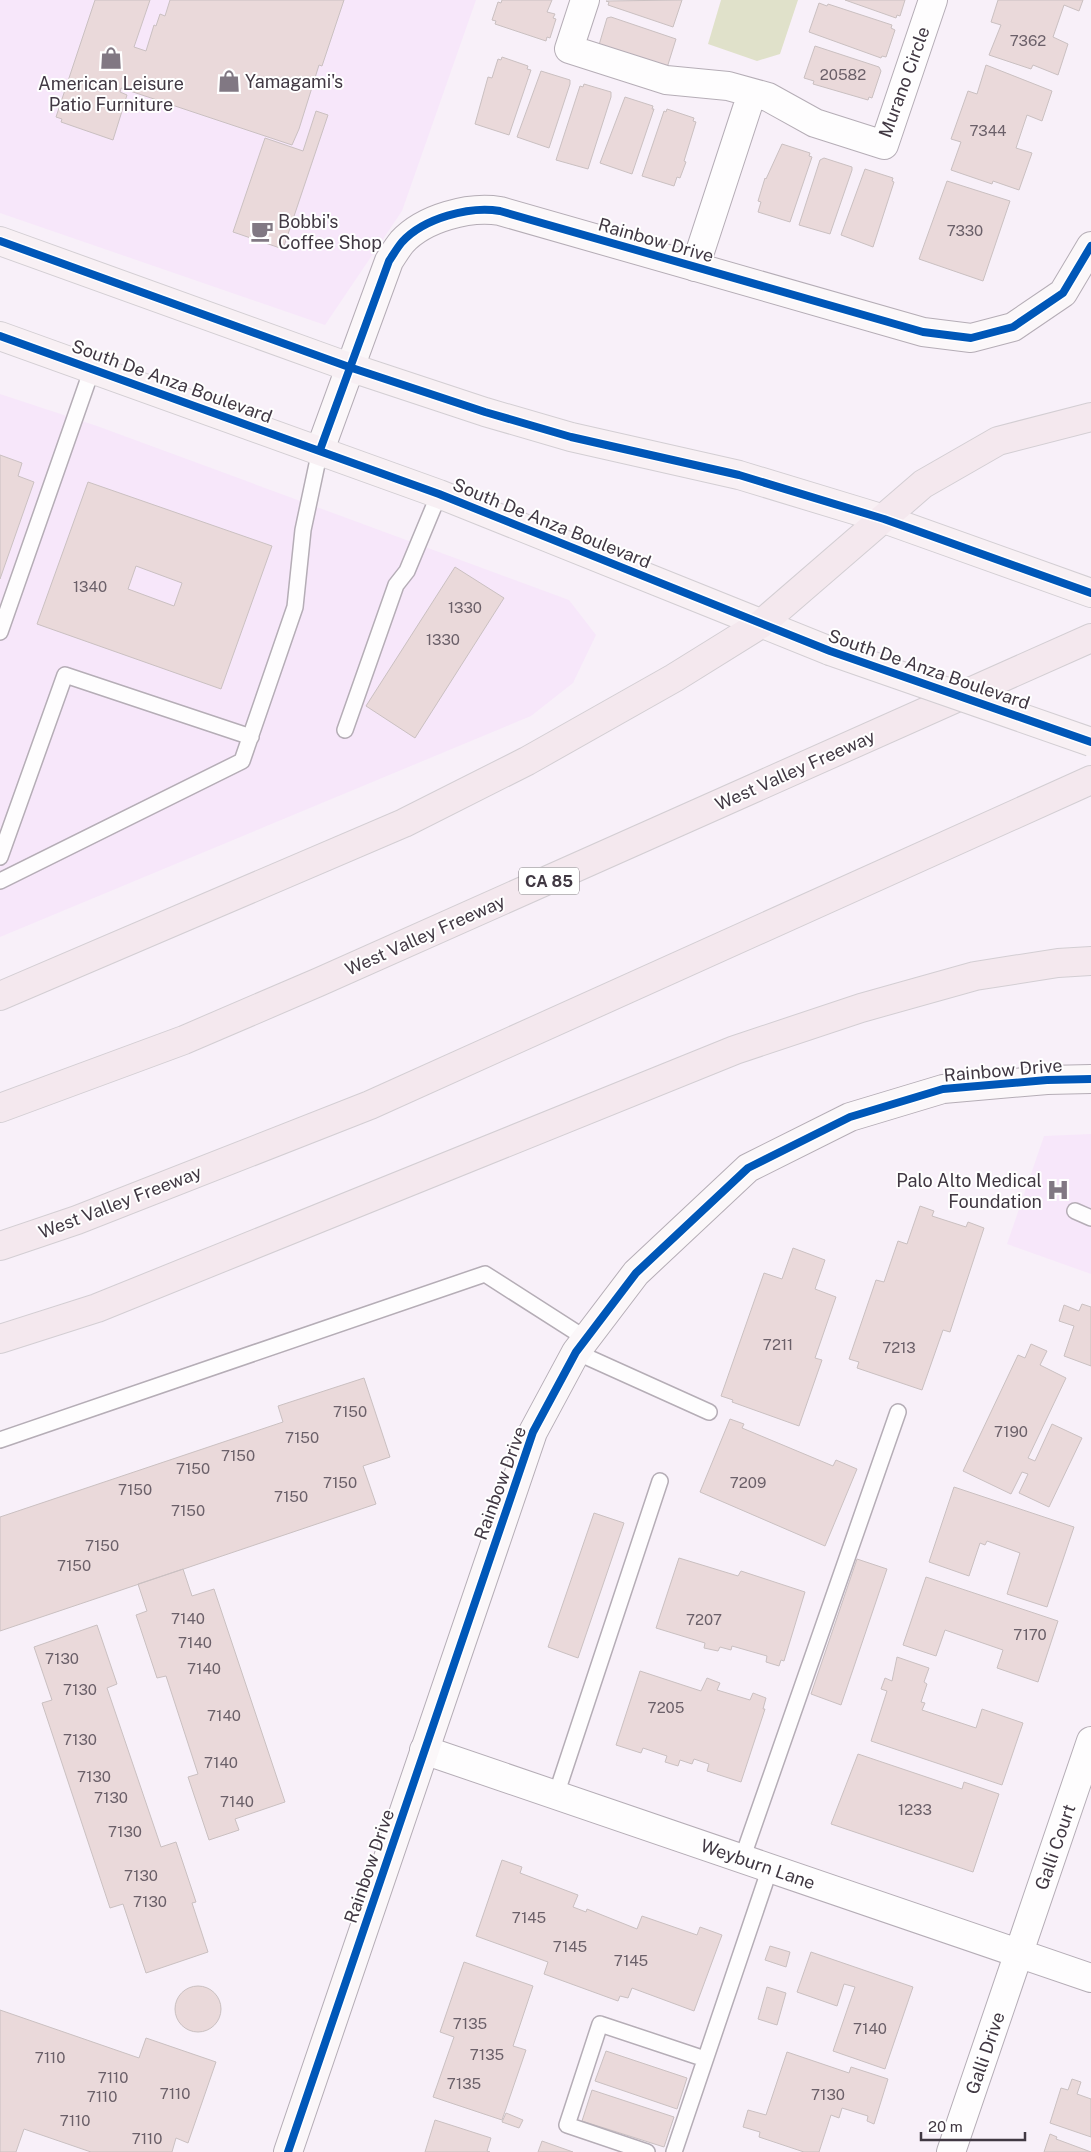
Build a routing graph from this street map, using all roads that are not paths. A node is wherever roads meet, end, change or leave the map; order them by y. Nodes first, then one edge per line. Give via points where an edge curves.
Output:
1 (585, 0) edge
2 (933, 0) edge
3 (752, 92) junction
4 (0, 241) edge
5 (1091, 246) edge
6 (695, 267) junction
7 (0, 336) edge
8 (349, 367) junction
9 (92, 369) junction
10 (1091, 417) edge
11 (320, 450) junction
12 (439, 494) junction
13 (884, 519) junction
14 (1091, 593) edge
15 (761, 624) junction
16 (0, 632) edge
17 (1091, 638) edge
18 (345, 730) dead end
19 (250, 736) junction
20 (1091, 742) edge
21 (1091, 780) edge
22 (0, 857) edge
23 (0, 881) edge
24 (1091, 961) edge
25 (0, 996) edge
26 (1091, 1079) edge
27 (0, 1108) edge
28 (1075, 1211) dead end
29 (1091, 1218) edge
30 (0, 1246) edge
31 (0, 1339) edge
32 (580, 1345) junction
33 (709, 1412) dead end
34 (898, 1412) dead end
35 (0, 1440) edge
36 (660, 1480) dead end
37 (1091, 1741) edge
38 (424, 1750) junction
39 (556, 1795) junction
40 (742, 1859) junction
41 (770, 1868) junction
42 (1019, 1954) junction
43 (1091, 1978) edge
44 (705, 2059) junction
45 (288, 2152) edge
46 (647, 2152) edge
47 (674, 2152) edge
48 (951, 2152) edge

1 - 3 street, Murano Circle via 569,49 666,80 728,86
2 - 3 street, Murano Circle via 884,145 815,123 768,97
3 - 6 street
4 - 8 main road
5 - 6 street, Rainbow Drive via 1063,293 1013,326 972,338 923,332
6 - 8 street, Rainbow Drive via 500,211 486,209 443,218 419,229 403,242 389,261
7 - 9 main road, South De Anza Boulevard
8 - 11 street, Rainbow Drive
8 - 13 main road via 571,437 739,475
9 - 11 main road, South De Anza Boulevard
9 - 16 lane
10 - 13 highway via 998,441 922,484
11 - 12 main road, South De Anza Boulevard
11 - 19 lane via 303,530 295,607
12 - 15 main road, South De Anza Boulevard
12 - 18 lane via 407,571 396,585
13 - 14 main road
13 - 15 highway
15 - 20 main road, South De Anza Boulevard, bridge
15 - 25 highway via 674,678 527,761 404,823
17 - 27 highway, West Valley Freeway / CA 85 via 319,982 184,1040
19 - 22 lane via 65,676
19 - 23 lane via 242,761
21 - 30 highway, West Valley Freeway via 370,1105 77,1220
24 - 31 highway via 1058,962 975,976 861,1008 735,1050 97,1308
26 - 32 street, Rainbow Drive via 943,1089 850,1117 748,1168 636,1274
28 - 29 lane
32 - 33 lane
32 - 35 lane via 485,1274
32 - 38 street, Rainbow Drive via 533,1432
34 - 40 lane
36 - 39 lane
37 - 42 street, Galli Court
38 - 39 street, Weyburn Lane
38 - 45 street, Rainbow Drive
39 - 40 street, Weyburn Lane
40 - 41 street, Weyburn Lane
41 - 42 street, Weyburn Lane
41 - 44 lane
42 - 43 street, Weyburn Lane
42 - 48 street, Galli Drive
44 - 46 lane via 600,2024 568,2125
44 - 47 lane

